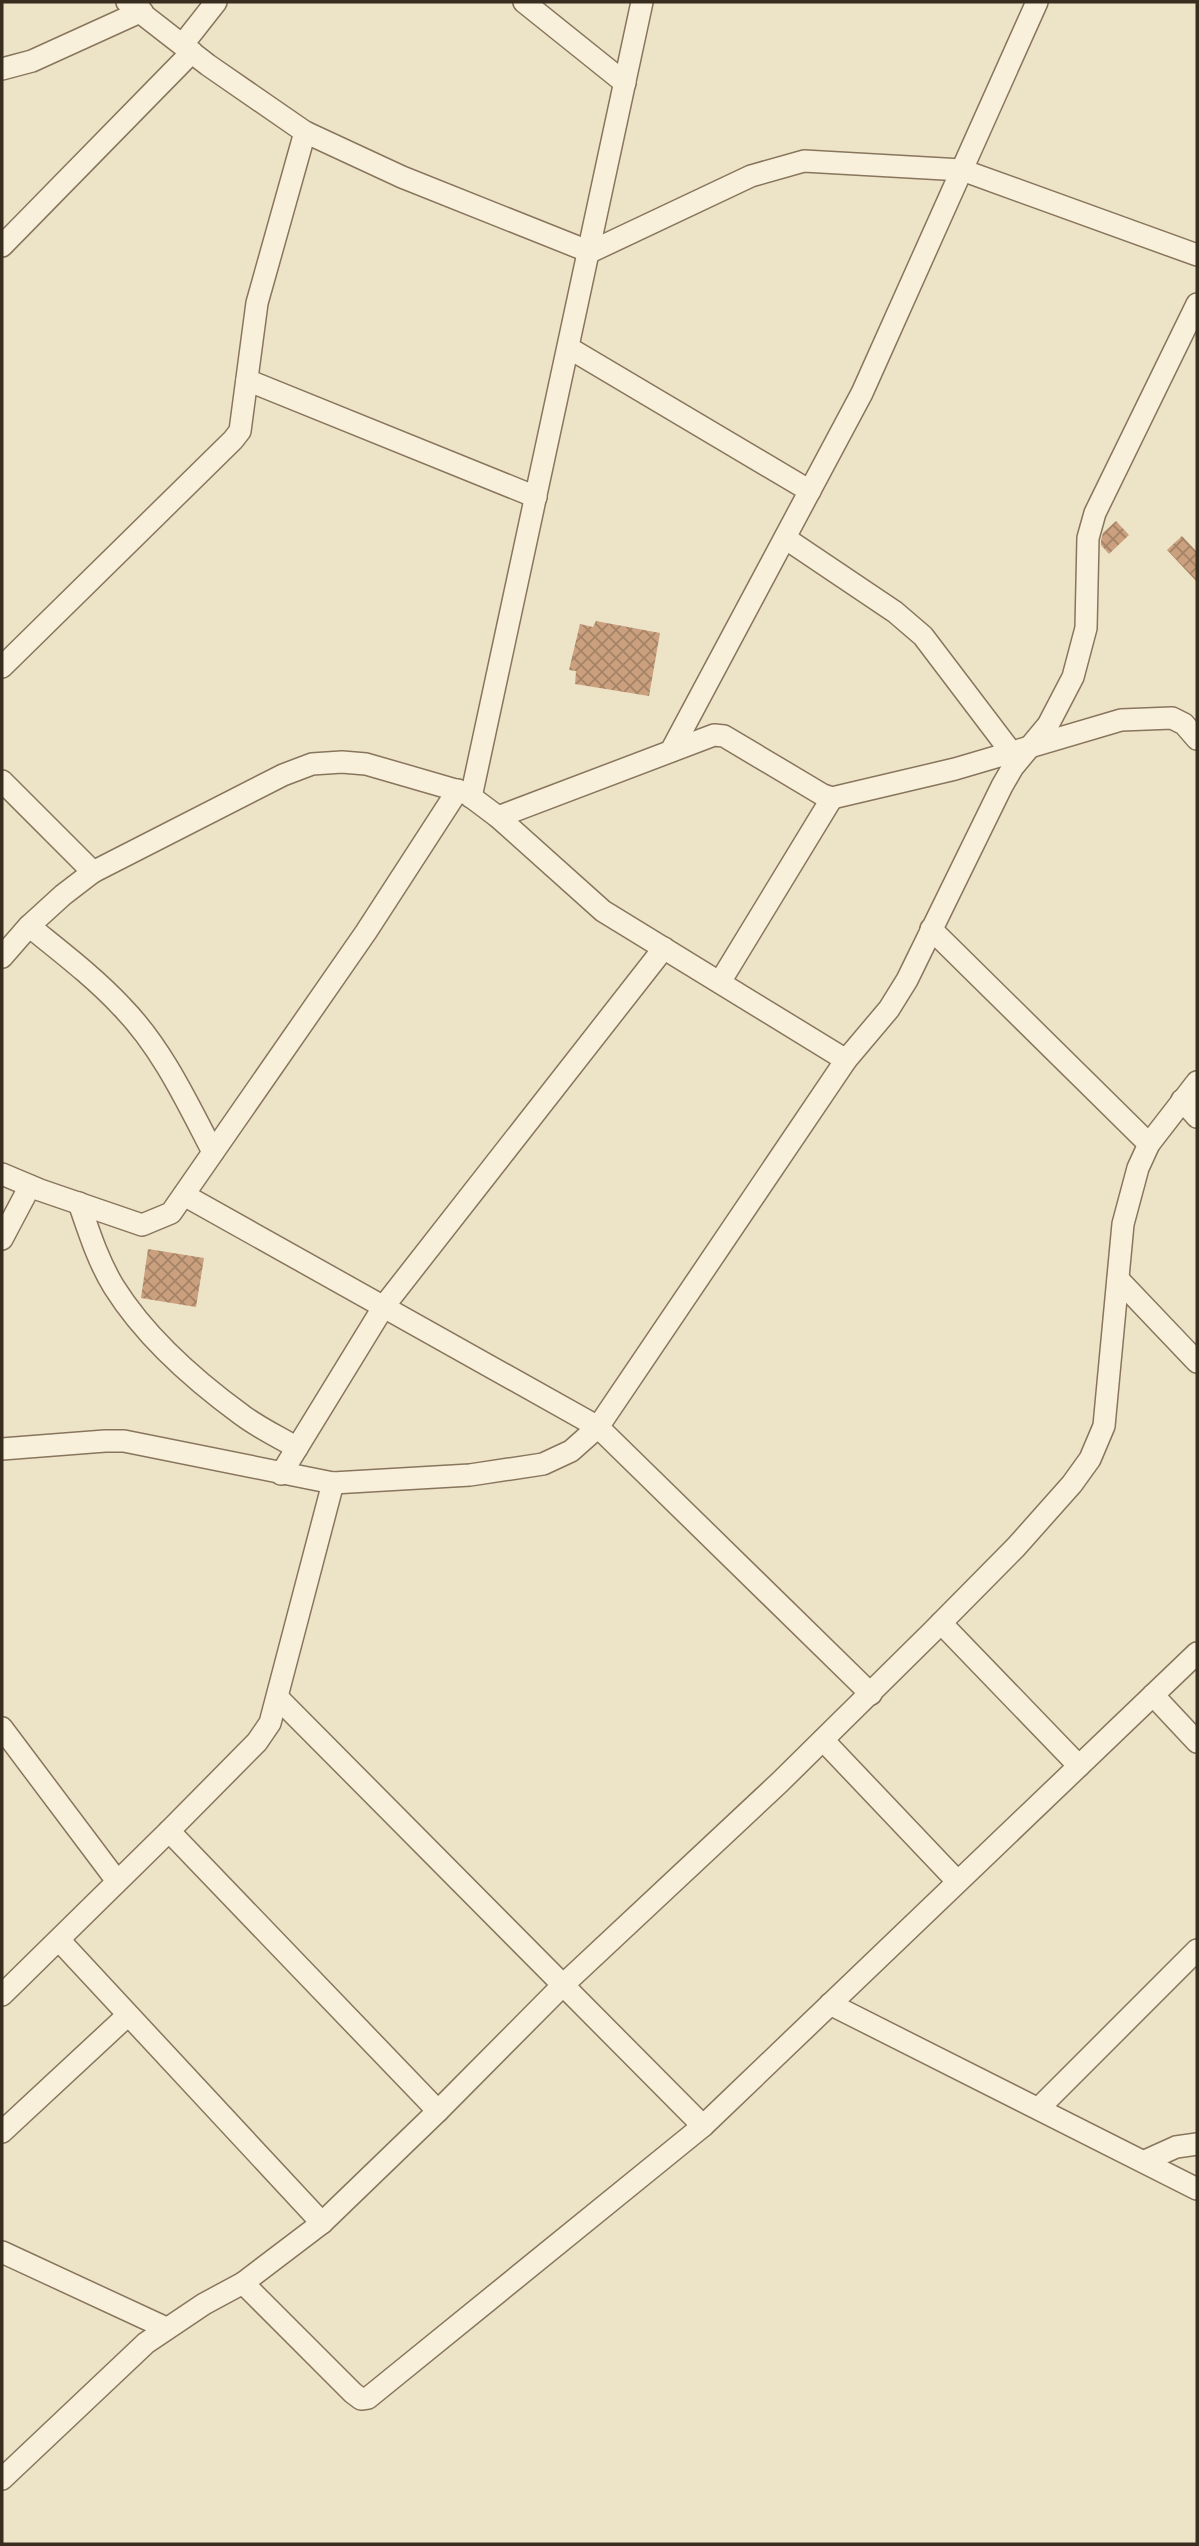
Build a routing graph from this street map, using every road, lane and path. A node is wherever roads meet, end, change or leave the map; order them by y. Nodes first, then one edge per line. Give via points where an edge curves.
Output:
1 (216, 2) edge
2 (524, 2) edge
3 (642, 2) edge
4 (1037, 2) edge
5 (134, 7) edge
6 (187, 48) junction
7 (2, 69) edge
8 (625, 83) junction
9 (305, 132) junction
10 (962, 170) junction
11 (2, 246) edge
12 (590, 252) junction
13 (1197, 255) edge
14 (1197, 304) edge
15 (569, 348) junction
16 (247, 380) junction
17 (810, 491) junction
18 (536, 496) junction
19 (785, 538) junction
20 (2, 667) edge
21 (1197, 739) edge
22 (1020, 750) junction
23 (671, 751) junction
24 (2, 780) edge
25 (465, 794) junction
26 (832, 798) junction
27 (498, 817) junction
28 (93, 873) junction
29 (29, 926) junction
30 (932, 929) junction
31 (664, 948) junction
32 (2, 957) edge
33 (720, 982) junction
34 (846, 1060) junction
35 (1197, 1082) edge
36 (1182, 1100) junction
37 (1197, 1117) edge
38 (1149, 1144) junction
39 (214, 1152) junction
40 (2, 1174) edge
41 (30, 1186) junction
42 (184, 1195) junction
43 (79, 1203) junction
44 (2, 1239) edge
45 (1118, 1279) junction
46 (384, 1306) junction
47 (1197, 1362) edge
48 (598, 1427) junction
49 (297, 1448) junction
50 (2, 1449) edge
51 (281, 1474) junction
52 (333, 1483) junction
53 (942, 1623) junction
54 (1197, 1653) edge
55 (871, 1694) junction
56 (1153, 1695) junction
57 (278, 1698) junction
58 (2, 1728) edge
59 (823, 1740) junction
60 (1197, 1742) edge
61 (1079, 1766) junction
62 (169, 1831) junction
63 (117, 1881) junction
64 (957, 1881) junction
65 (59, 1940) junction
66 (1197, 1951) edge
67 (562, 1986) junction
68 (5, 1987) edge
69 (830, 2004) junction
70 (128, 2015) junction
71 (1039, 2108) junction
72 (438, 2111) junction
73 (703, 2126) junction
74 (2, 2132) edge
75 (1197, 2144) edge
76 (1145, 2161) junction
77 (1197, 2189) edge
78 (322, 2223) junction
79 (2, 2252) edge
80 (243, 2283) junction
81 (166, 2328) junction
82 (2, 2479) edge

1 - 6 street
2 - 8 street
3 - 8 street
4 - 10 street
5 - 6 street
5 - 7 street via 32,61
6 - 9 street
6 - 11 street
8 - 12 street
9 - 12 street via 402,177
9 - 16 street via 260,289
10 - 12 street via 804,161 751,176
10 - 13 street
10 - 17 street via 862,393
12 - 15 street
14 - 22 street via 1095,513 1088,538 1086,628 1073,677 1048,725
15 - 17 street
15 - 18 street
16 - 18 street
16 - 20 street via 240,431 233,440
17 - 19 street
18 - 25 street
19 - 22 street via 923,636
19 - 23 street
21 - 22 street via 1184,724 1155,717 1121,720
22 - 26 street
22 - 30 street
23 - 26 street via 714,735 724,736
23 - 27 street
24 - 28 street
25 - 27 street
25 - 28 street via 366,764 312,764
25 - 39 street
26 - 33 street
27 - 31 street via 603,911
28 - 29 street
29 - 32 street
29 - 39 street via 123,1008 167,1066
30 - 34 street via 888,1009
30 - 38 street
31 - 33 street
31 - 46 street
33 - 34 street
34 - 48 street
35 - 36 street
36 - 37 street
36 - 38 street
38 - 45 street via 1123,1224
39 - 42 street
40 - 41 street
41 - 43 street
41 - 44 street
42 - 43 street via 171,1213 142,1225
42 - 46 street
43 - 49 street via 95,1251 114,1287 177,1363 244,1417
45 - 47 street
45 - 53 street via 1104,1426 1090,1459 1016,1547
46 - 48 street
46 - 49 street
48 - 52 street via 570,1451 543,1464 470,1475
48 - 55 street
49 - 51 street
50 - 51 street via 124,1441
51 - 52 street
52 - 57 street
53 - 55 street
53 - 61 street
54 - 56 street
55 - 59 street
56 - 60 street
56 - 61 street
57 - 62 street via 270,1723 257,1742
57 - 67 street
58 - 63 street
59 - 64 street
59 - 67 street
61 - 64 street
62 - 63 street
62 - 72 street
63 - 65 street
64 - 69 street
65 - 68 street
65 - 70 street
66 - 71 street
67 - 72 street
67 - 73 street
69 - 71 street
69 - 73 street
70 - 74 street
70 - 78 street
71 - 76 street
72 - 78 street
73 - 80 street via 368,2398 353,2393
75 - 76 street via 1176,2147
76 - 77 street
78 - 80 street
79 - 81 street
80 - 81 street
81 - 82 street

